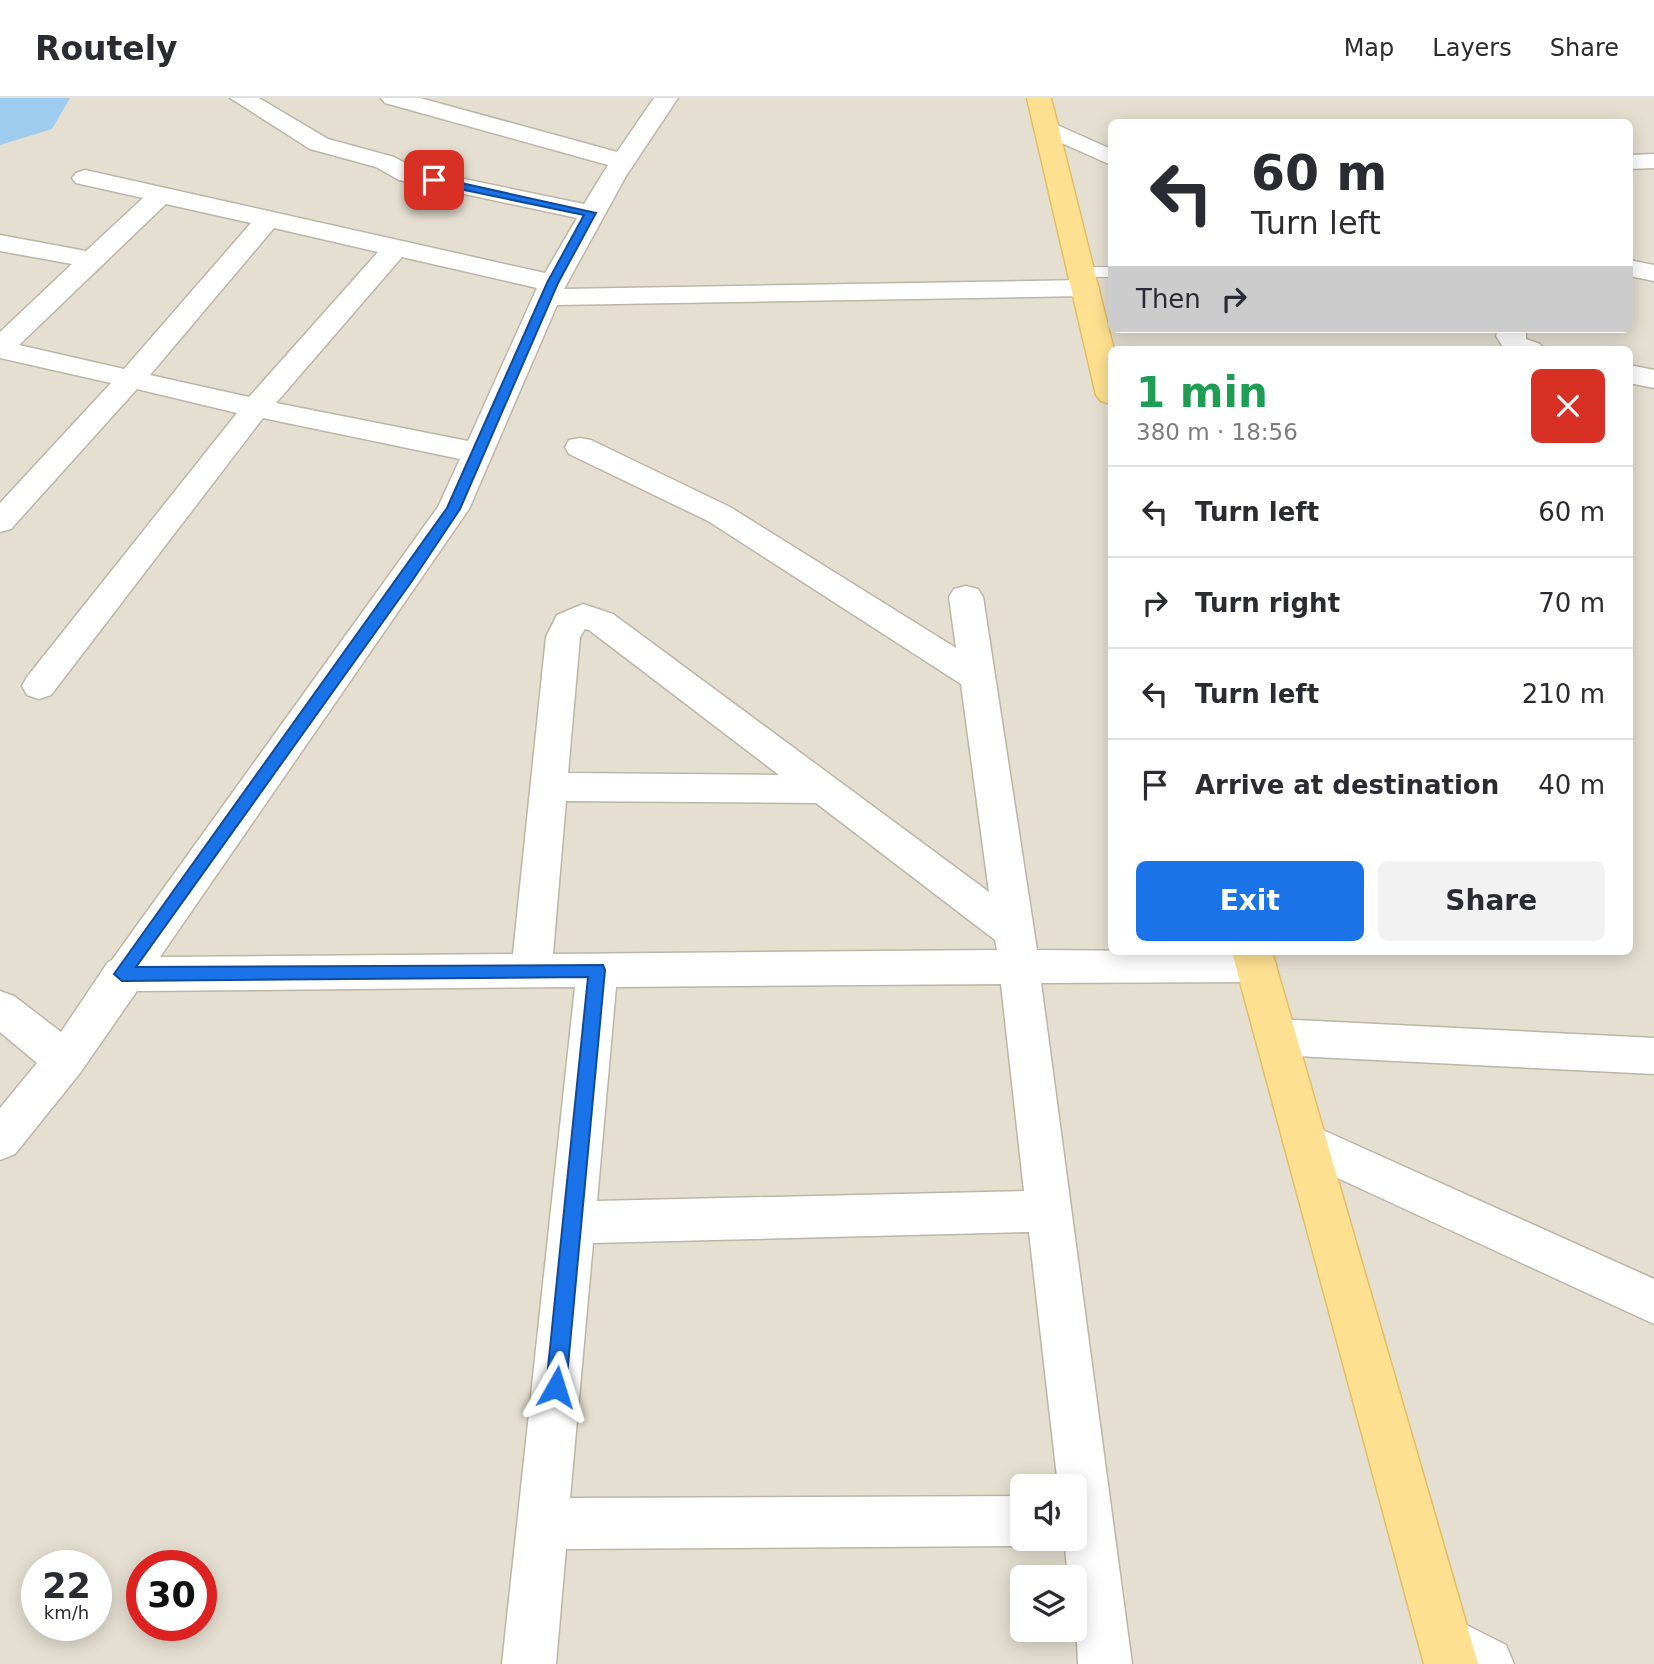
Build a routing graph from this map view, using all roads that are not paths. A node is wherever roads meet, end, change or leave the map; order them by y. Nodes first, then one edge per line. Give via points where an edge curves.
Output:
1 (242, 98) edge
2 (393, 98) edge
3 (1039, 98) edge
4 (658, 99) edge
5 (1046, 127) junction
6 (1108, 157) edge
7 (623, 161) junction
8 (1633, 162) edge
9 (1654, 162) edge
10 (85, 178) dead end
11 (161, 195) junction
12 (590, 213) junction
13 (268, 219) junction
14 (0, 243) edge
15 (397, 247) junction
16 (92, 260) junction
17 (1633, 269) edge
18 (1108, 273) edge
19 (1654, 273) edge
20 (1083, 280) junction
21 (550, 290) junction
22 (0, 348) edge
23 (1633, 374) edge
24 (1654, 379) edge
25 (130, 380) junction
26 (1108, 383) edge
27 (256, 408) junction
28 (580, 447) dead end
29 (480, 453) junction
30 (0, 475) edge
31 (36, 483) junction
32 (0, 522) edge
33 (966, 597) dead end
34 (978, 678) junction
35 (39, 686) dead end
36 (549, 787) junction
37 (823, 789) junction
38 (1016, 949) junction
39 (1108, 952) edge
40 (1175, 955) edge
41 (1254, 958) edge
42 (597, 970) junction
43 (531, 971) junction
44 (122, 974) junction
45 (0, 1008) edge
46 (1276, 1037) junction
47 (1654, 1056) edge
48 (65, 1060) junction
49 (0, 1140) edge
50 (1305, 1142) junction
51 (1049, 1211) junction
52 (572, 1223) junction
53 (1654, 1302) edge
54 (1076, 1474) edge
55 (1010, 1521) edge
56 (542, 1524) junction
57 (1086, 1551) edge
58 (1461, 1656) edge
59 (528, 1664) edge
60 (1105, 1664) edge

1 - 12 street via 319,144 385,162 408,175
2 - 7 street
3 - 5 main road
4 - 7 street
5 - 6 street
5 - 20 main road
7 - 12 street
8 - 9 street
10 - 11 street
11 - 13 street
11 - 16 street
12 - 21 street
13 - 15 street
13 - 25 street
14 - 16 street
15 - 21 street
15 - 27 street
16 - 22 street
17 - 19 street
18 - 20 lane
20 - 21 street
20 - 26 main road
21 - 29 street
22 - 25 street
23 - 24 street
25 - 27 street
25 - 31 street
27 - 29 street
27 - 35 street
28 - 34 street via 719,514
29 - 44 street via 453,509 407,578
30 - 31 street
31 - 32 street
33 - 34 street
34 - 38 street
36 - 37 street
36 - 37 street via 563,637 569,623 583,616 601,622
36 - 43 street
37 - 38 street
38 - 39 street
38 - 42 street
38 - 51 street
40 - 41 street
41 - 46 main road
42 - 43 street
42 - 52 street
43 - 44 street
44 - 48 street
45 - 48 street
46 - 47 street
46 - 50 main road
48 - 49 street
50 - 53 street
50 - 58 main road
51 - 52 street
51 - 54 street
52 - 56 street
55 - 56 street
56 - 59 street
57 - 60 street

